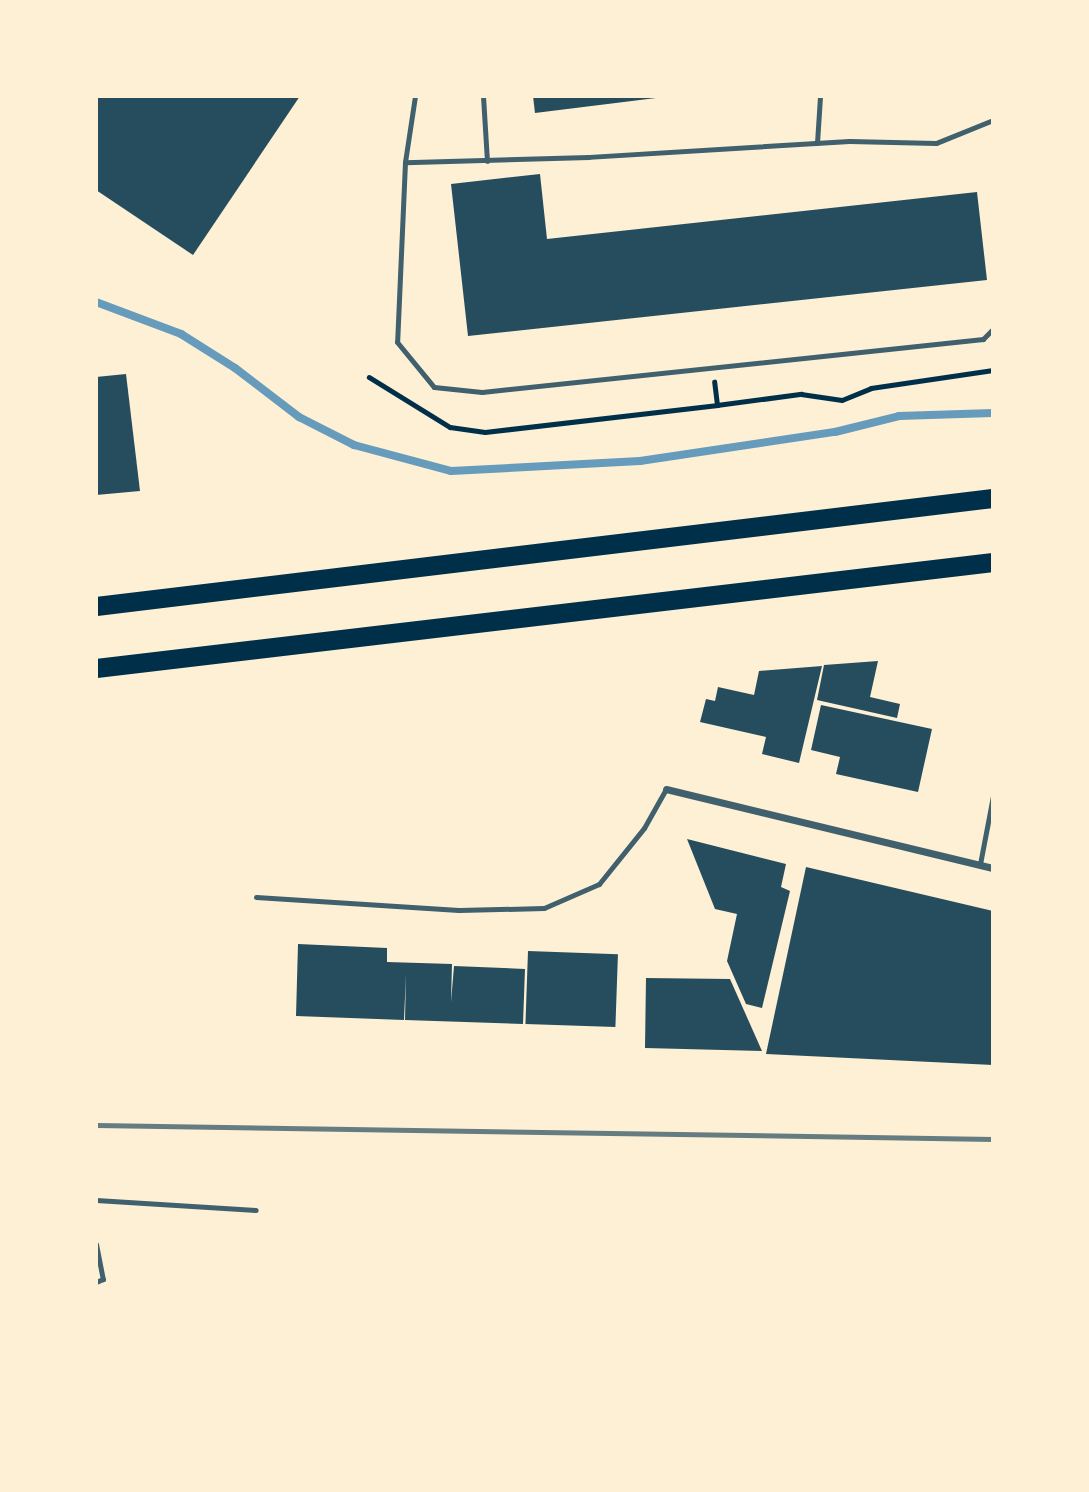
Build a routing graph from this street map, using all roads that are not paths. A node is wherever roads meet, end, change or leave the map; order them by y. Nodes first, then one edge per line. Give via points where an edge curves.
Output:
1 (415, 96) edge
2 (483, 96) edge
3 (820, 96) edge
4 (993, 120) edge
5 (817, 143) junction
6 (487, 161) junction
7 (405, 162) junction
8 (993, 329) edge
9 (993, 498) edge
10 (993, 562) edge
11 (96, 606) edge
12 (96, 668) edge
13 (666, 789) joint
14 (993, 796) edge
15 (980, 864) junction
16 (993, 868) edge
17 (256, 897) dead end
18 (96, 1200) edge
19 (256, 1210) dead end
20 (96, 1244) edge
21 (96, 1282) edge

1 - 7 lane
2 - 6 lane
3 - 5 lane
4 - 5 lane via 936,143
5 - 6 lane
6 - 7 lane
7 - 8 lane via 397,342 434,387 482,392 983,339
9 - 11 highway
10 - 12 highway
13 - 15 street
13 - 17 lane via 643,828 599,884 544,908 459,910
14 - 15 lane
15 - 16 street
18 - 19 lane
20 - 21 lane via 103,1279

